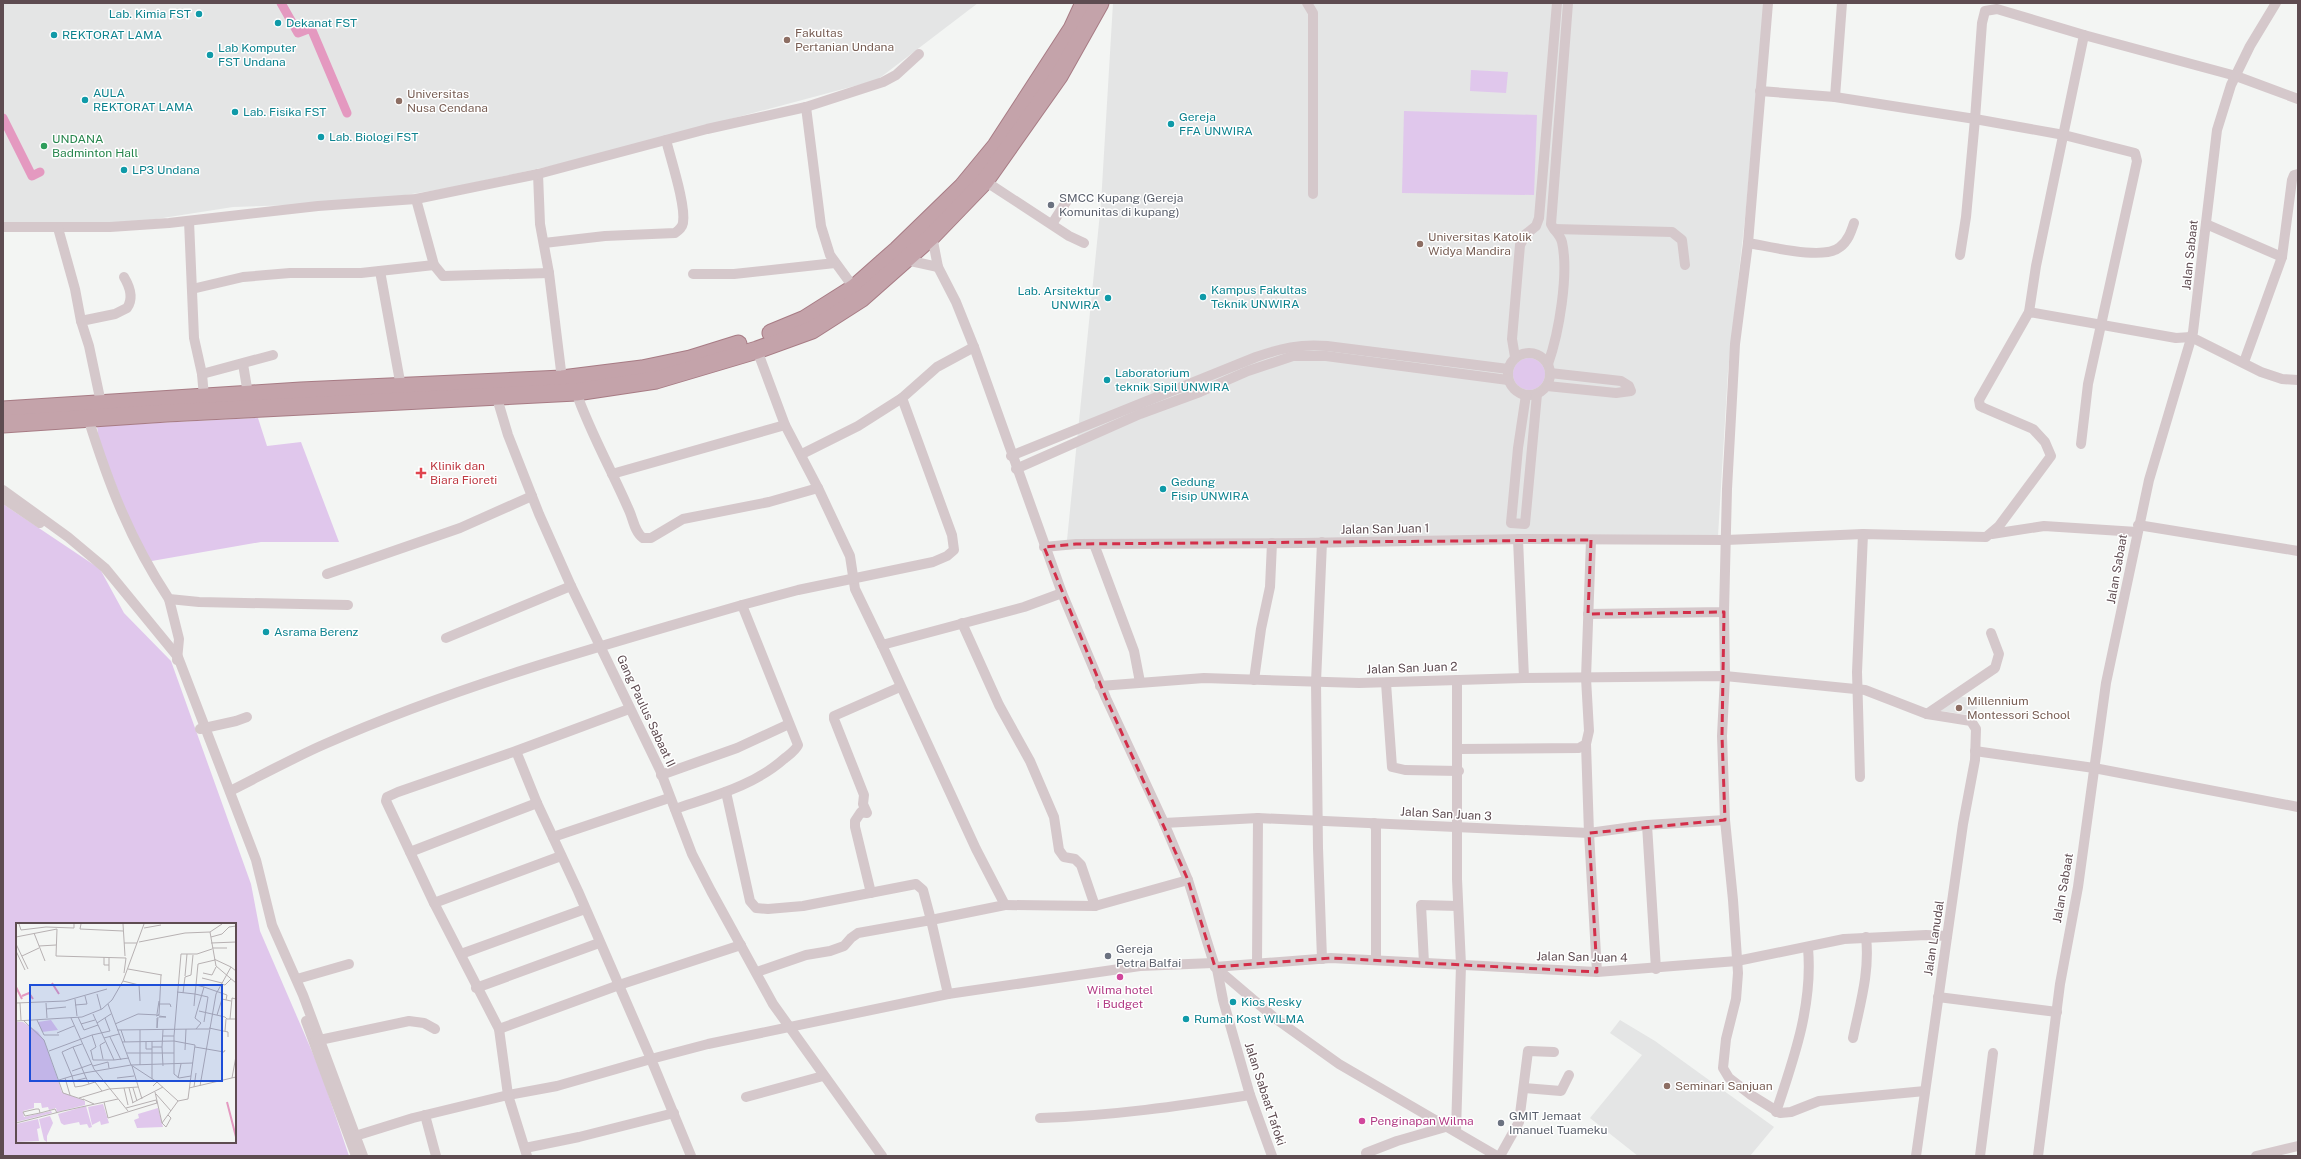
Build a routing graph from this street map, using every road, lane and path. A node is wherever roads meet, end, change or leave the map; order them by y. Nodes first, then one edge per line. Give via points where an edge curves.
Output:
1 (1084, 3) edge
2 (1100, 3) edge
3 (1307, 3) edge
4 (1557, 3) edge
5 (1568, 3) edge
6 (1768, 3) edge
7 (1842, 3) edge
8 (2276, 3) edge
9 (1985, 7) edge
10 (2084, 35) junction
11 (919, 54) dead end
12 (2236, 76) junction
13 (1760, 91) junction
14 (1835, 97) junction
15 (2298, 99) edge
16 (806, 107) junction
17 (1975, 119) junction
18 (2064, 135) junction
19 (666, 140) junction
20 (1000, 149) junction
21 (538, 174) junction
22 (2298, 174) edge
23 (985, 181) junction
24 (1313, 194) dead end
25 (416, 199) junction
26 (1068, 199) dead end
27 (189, 221) junction
28 (1854, 223) dead end
29 (1052, 224) junction
30 (2206, 224) junction
31 (3, 227) edge
32 (58, 228) junction
33 (1554, 229) junction
34 (932, 236) junction
35 (544, 243) junction
36 (1084, 243) dead end
37 (1748, 243) junction
38 (1960, 255) dead end
39 (2282, 257) junction
40 (906, 260) junction
41 (835, 264) junction
42 (434, 265) junction
43 (1685, 265) dead end
44 (938, 267) junction
45 (380, 271) junction
46 (549, 272) junction
47 (693, 274) dead end
48 (124, 277) dead end
49 (854, 288) junction
50 (192, 289) junction
51 (2029, 312) junction
52 (81, 321) junction
53 (2102, 324) junction
54 (2191, 337) junction
55 (974, 347) junction
56 (757, 350) junction
57 (273, 355) dead end
58 (1515, 357) junction
59 (1439, 359) junction
60 (2244, 362) junction
61 (243, 364) junction
62 (1549, 368) junction
63 (1508, 369) junction
64 (1438, 371) junction
65 (202, 374) junction
66 (562, 379) junction
67 (1508, 380) junction
68 (2298, 380) edge
69 (1547, 386) junction
70 (401, 387) junction
71 (443, 392) junction
72 (576, 392) junction
73 (248, 394) junction
74 (1537, 394) junction
75 (1526, 395) junction
76 (204, 397) junction
77 (497, 398) junction
78 (902, 398) junction
79 (100, 403) junction
80 (3, 410) edge
81 (88, 418) junction
82 (1099, 420) junction
83 (3, 424) edge
84 (785, 425) junction
85 (1103, 431) junction
86 (2081, 444) dead end
87 (1518, 448) junction
88 (1530, 449) junction
89 (802, 454) junction
90 (1011, 456) junction
91 (1016, 469) junction
92 (612, 474) junction
93 (818, 488) junction
94 (3, 490) edge
95 (532, 496) junction
96 (3, 498) edge
97 (2138, 528) junction
98 (1863, 534) junction
99 (1990, 534) junction
100 (1518, 539) junction
101 (1591, 540) junction
102 (1726, 540) junction
103 (1322, 542) junction
104 (1272, 543) junction
105 (1094, 544) junction
106 (1044, 547) junction
107 (2298, 551) edge
108 (327, 574) dead end
109 (852, 580) junction
110 (571, 586) junction
111 (1062, 593) junction
112 (169, 599) junction
113 (133, 605) junction
114 (348, 605) dead end
115 (742, 605) junction
116 (1724, 612) junction
117 (1588, 614) junction
118 (962, 623) junction
119 (1991, 633) dead end
120 (446, 638) dead end
121 (882, 644) junction
122 (601, 646) junction
123 (177, 661) junction
124 (1725, 676) junction
125 (1524, 678) junction
126 (1586, 678) junction
127 (1254, 680) junction
128 (1457, 680) junction
129 (1140, 682) junction
130 (1316, 682) junction
131 (1386, 683) junction
132 (1100, 686) junction
133 (900, 687) junction
134 (1857, 689) junction
135 (629, 709) junction
136 (1927, 714) junction
137 (246, 717) dead end
138 (789, 724) junction
139 (1973, 724) joint
140 (203, 728) junction
141 (1586, 744) junction
142 (1459, 749) junction
143 (516, 751) junction
144 (1975, 751) junction
145 (2094, 768) junction
146 (1458, 771) junction
147 (661, 775) junction
148 (1860, 777) dead end
149 (230, 791) junction
150 (726, 792) junction
151 (669, 798) junction
152 (537, 803) junction
153 (2298, 807) edge
154 (675, 810) junction
155 (1258, 818) junction
156 (1317, 820) junction
157 (1725, 820) junction
158 (1164, 823) junction
159 (1374, 823) junction
160 (1647, 826) junction
161 (1458, 828) junction
162 (1589, 833) junction
163 (553, 837) junction
164 (410, 852) junction
165 (561, 856) junction
166 (1188, 880) junction
167 (871, 893) junction
168 (434, 903) junction
169 (1005, 905) junction
170 (1095, 906) junction
171 (1458, 906) junction
172 (585, 908) junction
173 (931, 920) junction
174 (1947, 936) junction
175 (1866, 937) junction
176 (599, 943) junction
177 (741, 945) junction
178 (1808, 948) junction
179 (461, 954) junction
180 (1322, 959) junction
181 (1376, 959) junction
182 (1738, 961) junction
183 (1257, 963) junction
184 (1424, 963) junction
185 (349, 964) dead end
186 (1461, 964) junction
187 (1215, 966) junction
188 (1656, 969) junction
189 (757, 972) junction
190 (1597, 972) junction
191 (297, 979) junction
192 (619, 986) junction
193 (476, 988) junction
194 (948, 994) junction
195 (1938, 997) junction
196 (2057, 1012) junction
197 (789, 1027) junction
198 (435, 1029) dead end
199 (499, 1029) junction
200 (1854, 1038) dead end
201 (317, 1040) junction
202 (1554, 1052) dead end
203 (1993, 1053) dead end
204 (651, 1059) junction
205 (1570, 1075) dead end
206 (823, 1076) junction
207 (1524, 1088) junction
208 (1924, 1091) junction
209 (508, 1095) junction
210 (1250, 1095) junction
211 (746, 1097) dead end
212 (1776, 1112) junction
213 (674, 1113) junction
214 (425, 1115) junction
215 (1040, 1118) dead end
216 (1452, 1128) junction
217 (353, 1136) junction
218 (2298, 1146) edge
219 (526, 1152) edge
220 (1366, 1153) dead end
221 (356, 1156) edge
222 (363, 1156) edge
223 (436, 1156) edge
224 (691, 1156) edge
225 (882, 1156) edge
226 (1272, 1156) edge
227 (1497, 1156) edge
228 (1500, 1156) edge
229 (1916, 1156) edge
230 (1980, 1156) edge
231 (2038, 1156) edge
232 (2256, 1156) edge

1 - 20 highway via 1072,29
2 - 20 highway via 1059,76
3 - 24 street via 1313,13
4 - 58 street via 1539,218 1536,226 1526,234 1520,245 1512,339
5 - 33 street via 1551,224
6 - 13 street
7 - 14 street
8 - 12 street, Jalan Sabaat via 2250,46
9 - 10 street
9 - 17 street
10 - 12 street
10 - 18 street
11 - 16 street via 896,75 883,82
12 - 15 street
12 - 30 street, Jalan Sabaat via 2217,130
13 - 14 street
13 - 37 street
14 - 17 street
16 - 19 street
16 - 41 street via 821,226 826,246
17 - 18 street
17 - 38 street
18 - 51 street via 2036,266
18 - 53 street via 2132,152 2136,156
19 - 21 street
19 - 35 street via 683,213 683,226 680,230 676,233 605,236
20 - 23 highway
20 - 49 highway via 978,168 946,204
21 - 25 street
21 - 35 street via 540,224
22 - 39 street via 2294,175 2292,180
23 - 29 street
23 - 34 highway
25 - 27 street via 318,206
25 - 42 street
26 - 29 street
27 - 32 street
27 - 50 street
28 - 37 street via 1848,240 1840,248 1823,253
29 - 36 street
30 - 39 street
30 - 54 street, Jalan Sabaat via 2196,319
31 - 32 street
32 - 52 street
33 - 43 street via 1672,232 1682,240
33 - 62 street via 1559,234 1564,259 1558,322
34 - 40 highway
34 - 44 street, Jalan Sabaat Tafoki
35 - 46 street
37 - 102 street via 1735,344
39 - 60 street
40 - 44 street
40 - 56 highway via 862,298 812,330
41 - 47 street via 734,274
41 - 49 street
42 - 45 street
42 - 46 street via 446,276
44 - 55 street, Jalan Sabaat Tafoki via 956,302
45 - 50 street via 274,274 243,277
45 - 70 street
46 - 66 street
48 - 52 street via 130,286 131,296 127,308 115,314
49 - 66 highway via 805,319 746,342 690,359 642,369
50 - 65 street via 194,338
51 - 53 street
51 - 99 street via 1979,400 1980,406 2034,429 2045,442 2051,456
52 - 79 street via 89,346
53 - 54 street via 2176,338
53 - 86 street via 2088,384
54 - 60 street
54 - 97 street, Jalan Sabaat via 2149,480
55 - 78 street via 937,367
55 - 90 street, Jalan Sabaat Tafoki
56 - 72 highway via 656,380
56 - 84 street
57 - 61 street
58 - 62 street via 1531,352 1541,356
58 - 63 street
59 - 63 street
59 - 64 street
59 - 82 street via 1327,346 1292,346 1256,357
60 - 68 street via 2268,375
61 - 65 street
61 - 73 street
62 - 69 street
62 - 69 street via 1621,381 1629,386 1631,391 1616,393
63 - 67 street
64 - 67 street
64 - 85 street via 1326,356 1293,356 1248,371
65 - 76 street
66 - 71 highway
67 - 75 street via 1512,387
69 - 74 street
70 - 71 highway
70 - 73 highway
71 - 77 highway
71 - 81 highway
72 - 77 highway
72 - 92 street via 584,416
73 - 76 highway
74 - 75 street
74 - 88 street
75 - 87 street
76 - 79 highway
77 - 95 street, Gang Paulus Sabaat II
78 - 89 street via 858,426
78 - 109 street via 952,535 954,550 933,562
79 - 80 highway
81 - 83 highway
81 - 112 street via 105,473 126,523 146,565
82 - 85 street
82 - 90 street
84 - 89 street
84 - 92 street
85 - 91 street
87 - 88 street
87 - 88 street via 1511,523 1524,524
89 - 93 street
90 - 91 street, Jalan Sabaat Tafoki
91 - 106 street, Jalan Sabaat Tafoki
92 - 93 street via 629,508 637,532 640,536 648,538 683,520 769,502
93 - 109 street via 850,556
94 - 113 street via 84,549 123,587
95 - 108 street via 460,528
95 - 110 street, Gang Paulus Sabaat II
96 - 113 street via 51,531 104,575
97 - 99 street, Jalan San Juan 1 via 2044,526
97 - 107 street, Jalan San Juan 1
97 - 145 street, Jalan Sabaat via 2124,607 2106,682
98 - 99 street, Jalan San Juan 1 via 1977,537
98 - 102 street, Jalan San Juan 1
98 - 134 street
100 - 101 street, Jalan San Juan 1
100 - 103 street, Jalan San Juan 1
100 - 125 street
101 - 102 street, Jalan San Juan 1
101 - 117 street
102 - 116 street
103 - 104 street, Jalan San Juan 1
103 - 130 street
104 - 105 street, Jalan San Juan 1
104 - 127 street via 1270,587
105 - 106 street, Jalan San Juan 1
105 - 129 street via 1134,651
106 - 111 street, Jalan Sabaat Tafoki
109 - 115 street via 798,590
109 - 121 street
110 - 120 street
110 - 122 street, Gang Paulus Sabaat II
111 - 118 street via 1039,602
111 - 132 street, Jalan Sabaat Tafoki
112 - 114 street
112 - 123 street via 179,639
113 - 123 street
115 - 122 street
115 - 138 street
116 - 117 street
116 - 124 street
117 - 126 street
118 - 121 street
118 - 170 street via 1054,817 1062,856 1075,859 1081,865
119 - 136 street via 2000,654 1995,668
121 - 133 street
122 - 135 street, Gang Paulus Sabaat II
122 - 149 street via 478,686 380,722 325,744
123 - 140 street
124 - 126 street, Jalan San Juan 2
124 - 134 street, Jalan San Juan 2
124 - 157 street via 1722,736
125 - 126 street, Jalan San Juan 2
125 - 128 street, Jalan San Juan 2
126 - 141 street via 1589,731
127 - 129 street, Jalan San Juan 2 via 1204,678
127 - 130 street, Jalan San Juan 2
128 - 131 street, Jalan San Juan 2
128 - 142 street
129 - 132 street, Jalan San Juan 2
130 - 131 street, Jalan San Juan 2
130 - 156 street
131 - 146 street via 1392,767 1405,770
132 - 158 street, Jalan Sabaat Tafoki
133 - 167 street via 834,716 864,795 863,804 867,812 861,812 855,827
133 - 169 street
134 - 136 street, Jalan San Juan 2 via 1869,691
134 - 148 street
135 - 143 street
135 - 147 street, Gang Paulus Sabaat II
136 - 139 street, Jalan San Juan 2 via 1965,720
137 - 140 street
138 - 147 street via 737,748
138 - 150 street via 798,745 795,749 760,777
139 - 144 street, Jalan Lanudal via 1976,729
140 - 149 street
140 - 201 street via 250,862 266,930
141 - 142 street via 1575,748
141 - 162 street
142 - 146 street
143 - 152 street
143 - 164 street via 387,797 386,805
144 - 145 street
144 - 174 street, Jalan Lanudal
145 - 153 street
145 - 196 street, Jalan Sabaat via 2078,887
146 - 161 street
147 - 151 street, Gang Paulus Sabaat II
149 - 191 street via 256,860 272,925
150 - 154 street
150 - 167 street via 750,901 756,908 796,907
151 - 154 street, Gang Paulus Sabaat II
151 - 163 street
152 - 163 street
152 - 164 street
154 - 177 street, Gang Paulus Sabaat II via 694,858
155 - 156 street, Jalan San Juan 3
155 - 158 street, Jalan San Juan 3
155 - 183 street
156 - 159 street, Jalan San Juan 3
156 - 180 street
157 - 160 street, Jalan San Juan 3
157 - 182 street
158 - 166 street, Jalan Sabaat Tafoki
159 - 161 street, Jalan San Juan 3
159 - 181 street
160 - 162 street, Jalan San Juan 3
160 - 188 street
161 - 162 street, Jalan San Juan 3
161 - 171 street
162 - 190 street
163 - 165 street
164 - 168 street
165 - 168 street
165 - 172 street
166 - 170 street
166 - 187 street, Jalan Sabaat Tafoki
167 - 173 street via 911,885 920,886
168 - 179 street
169 - 170 street
169 - 173 street
171 - 184 street via 1421,905
171 - 186 street
172 - 176 street
172 - 179 street
173 - 189 street via 858,933 844,946 806,955
173 - 194 street
174 - 175 street, Jalan San Juan 4
174 - 195 street, Jalan Lanudal
175 - 178 street, Jalan San Juan 4 via 1844,939
175 - 200 street via 1867,974
176 - 192 street
176 - 193 street
177 - 189 street, Gang Paulus Sabaat II
177 - 192 street
178 - 182 street, Jalan San Juan 4
178 - 212 street via 1810,972 1802,1026
179 - 193 street
180 - 181 street, Jalan San Juan 4
180 - 183 street, Jalan San Juan 4
181 - 184 street, Jalan San Juan 4
182 - 188 street, Jalan San Juan 4
182 - 212 street via 1736,999 1726,1039 1723,1068 1729,1078
183 - 187 street, Jalan San Juan 4
184 - 186 street, Jalan San Juan 4
185 - 191 street
186 - 190 street, Jalan San Juan 4
186 - 216 street
187 - 194 street, Jalan San Juan 4 via 1140,966
187 - 210 street, Jalan Sabaat Tafoki
187 - 216 street via 1276,1019 1339,1064
188 - 190 street, Jalan San Juan 4
189 - 197 street, Gang Paulus Sabaat II via 773,1004
191 - 201 street
192 - 199 street
192 - 204 street
193 - 199 street
194 - 197 street, Jalan San Juan 4
195 - 196 street
195 - 208 street, Jalan Lanudal
196 - 231 street, Jalan Sabaat
197 - 204 street, Jalan San Juan 4
197 - 206 street, Gang Paulus Sabaat II
198 - 201 street via 424,1023 410,1021
199 - 209 street
201 - 217 street
202 - 207 street via 1528,1051 1524,1066
203 - 230 street
204 - 209 street, Jalan San Juan 4 via 557,1086
204 - 213 street
205 - 207 street via 1561,1091
206 - 211 street
206 - 225 street, Gang Paulus Sabaat II
207 - 228 street via 1519,1122
208 - 212 street via 1819,1101 1791,1112
208 - 229 street, Jalan Lanudal
209 - 214 street, Jalan San Juan 4
209 - 219 street
210 - 215 street via 1164,1109
210 - 226 street, Jalan Sabaat Tafoki
213 - 219 street
213 - 224 street
214 - 217 street, Jalan San Juan 4
214 - 223 street
216 - 220 street via 1397,1141
216 - 227 street
217 - 221 street
217 - 222 street
218 - 232 street

